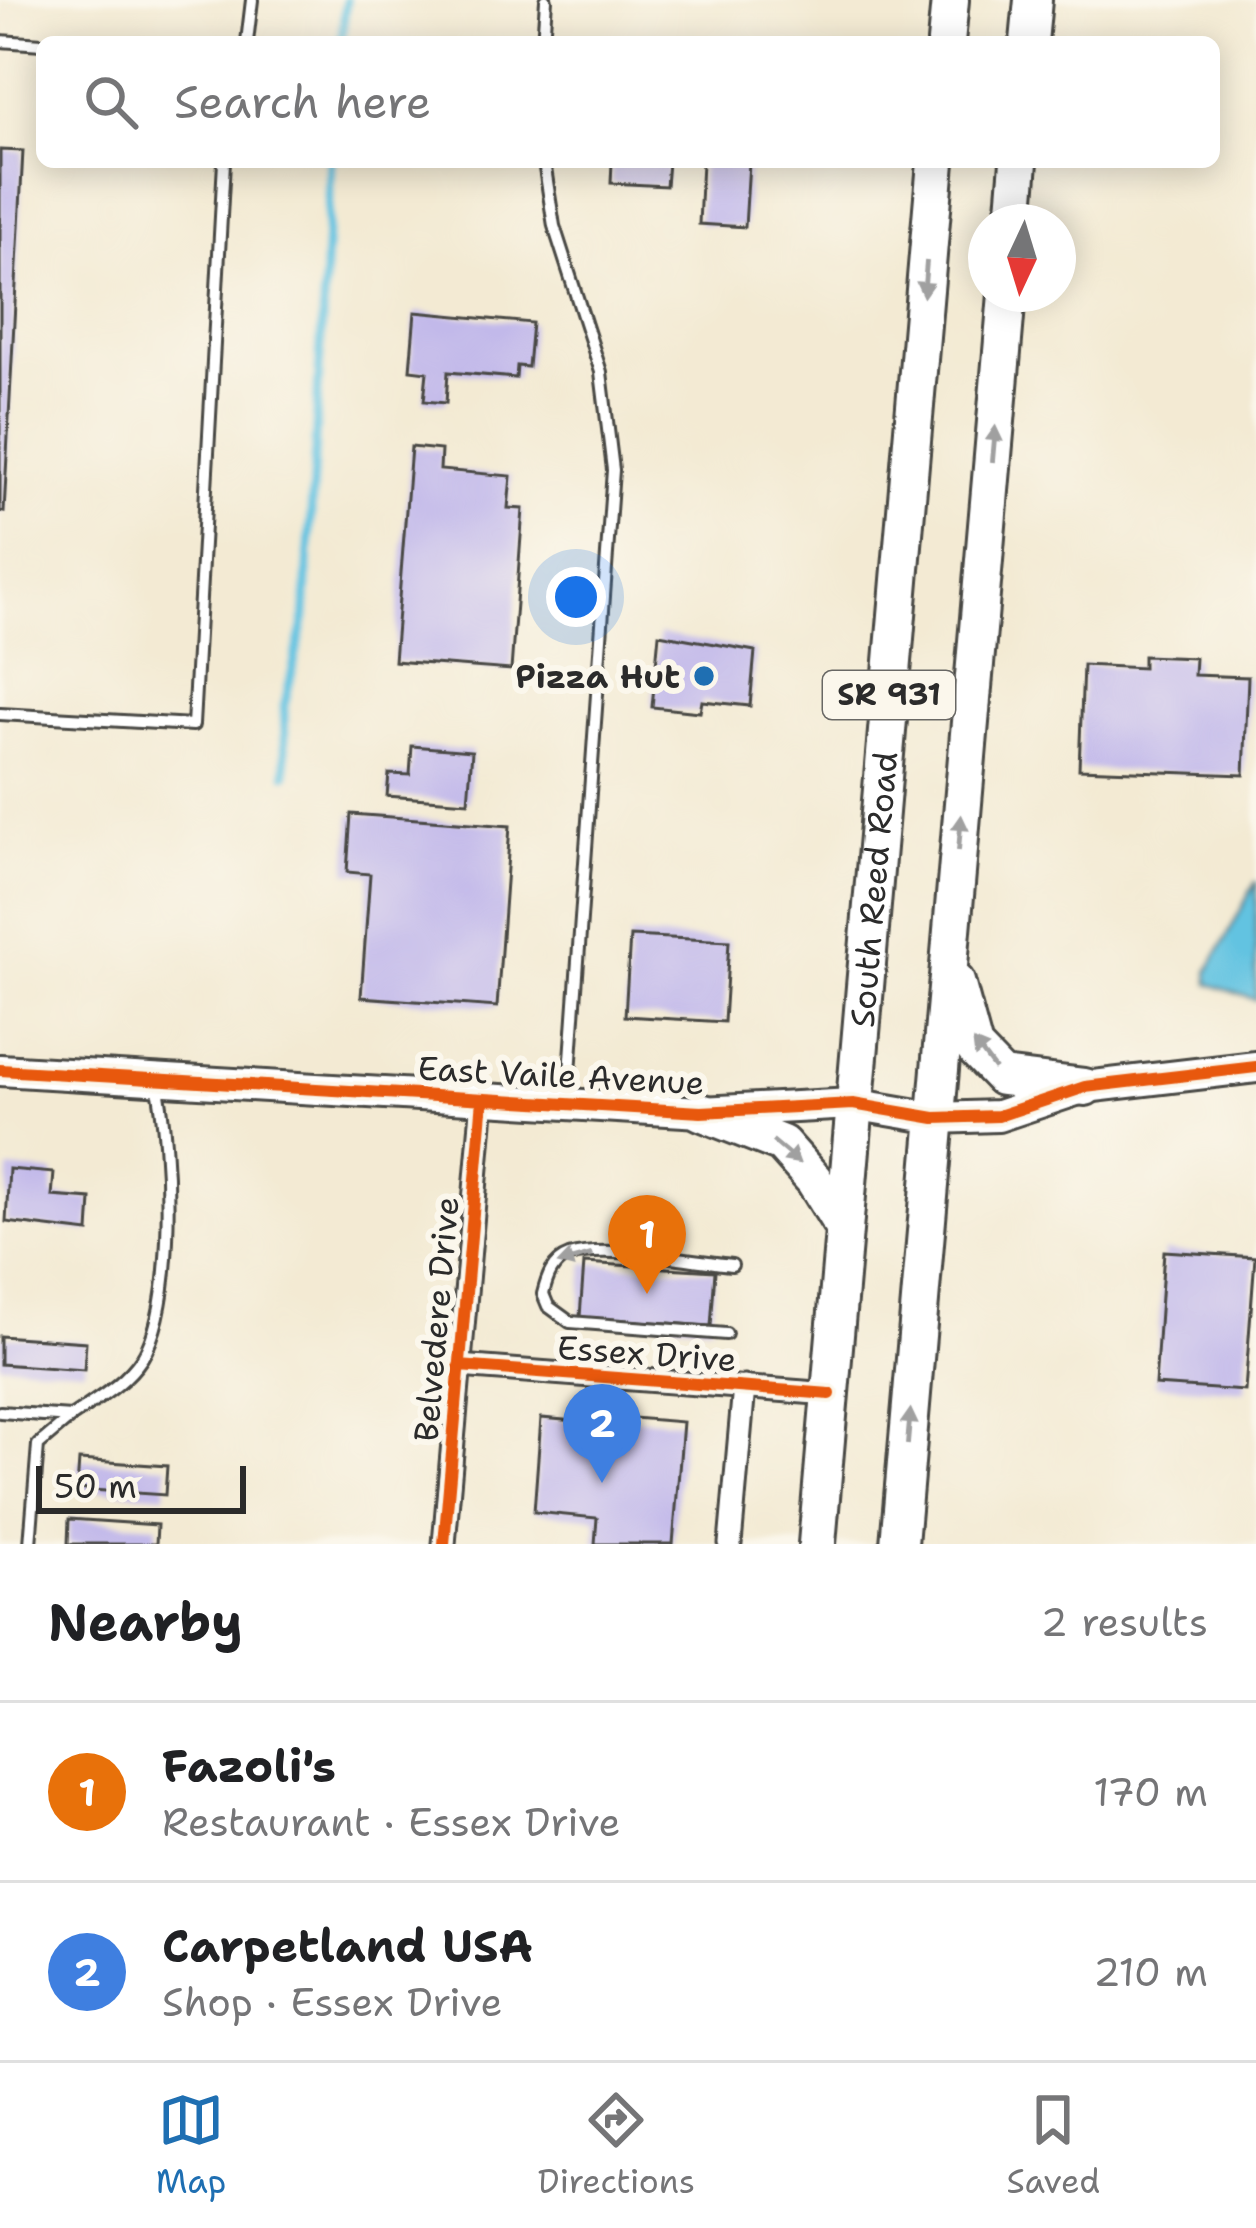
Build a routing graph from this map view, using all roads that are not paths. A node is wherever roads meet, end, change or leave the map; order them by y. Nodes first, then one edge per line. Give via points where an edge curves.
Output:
1 (252, 0) edge
2 (546, 0) edge
3 (950, 0) edge
4 (1033, 0) edge
5 (248, 36) edge
6 (543, 36) edge
7 (947, 36) edge
8 (1030, 36) edge
9 (0, 41) edge
10 (36, 44) edge
11 (224, 168) edge
12 (545, 168) edge
13 (934, 168) edge
14 (1018, 168) edge
15 (1016, 204) edge
16 (1005, 312) edge
17 (0, 714) edge
18 (950, 949) junction
19 (1256, 1067) edge
20 (0, 1070) edge
21 (157, 1079) junction
22 (1085, 1087) junction
23 (483, 1099) junction
24 (853, 1103) junction
25 (568, 1104) junction
26 (701, 1112) junction
27 (935, 1118) junction
28 (843, 1227) junction
29 (732, 1264) dead end
30 (726, 1334) dead end
31 (460, 1366) junction
32 (744, 1387) junction
33 (830, 1394) junction
34 (0, 1412) edge
35 (71, 1417) junction
36 (30, 1544) edge
37 (444, 1544) edge
38 (730, 1544) edge
39 (817, 1544) edge
40 (899, 1544) edge

1 - 5 lane
2 - 6 lane
3 - 7 main road
4 - 8 main road
9 - 10 lane
11 - 17 lane via 193,725
12 - 25 lane via 554,226 601,372 613,470
13 -> 24 main road, South Reed Road / SR 931
14 - 15 main road
18 -> 16 main road, SR 931
22 -> 18 main road via 1002,1077 974,1048
18 - 27 main road, SR 931
19 - 22 street, East Vaile Avenue
20 - 21 street, East Vaile Avenue
21 - 23 street, East Vaile Avenue
21 - 35 lane via 169,1190 164,1272 145,1354 122,1382
22 - 27 street, East Vaile Avenue via 998,1116
23 - 25 street, East Vaile Avenue
23 - 31 street, Belvedere Drive
24 - 26 street, East Vaile Avenue
24 - 27 street, East Vaile Avenue
24 - 28 main road, South Reed Road / SR 931
25 - 26 street, East Vaile Avenue
26 -> 28 main road via 782,1144
40 -> 27 main road, SR 931
28 - 33 main road, South Reed Road / SR 931
29 -> 30 lane via 567,1256 543,1294 570,1322
31 - 32 street, Essex Drive
31 - 37 street, Belvedere Drive
32 - 33 street, Essex Drive
32 - 38 street, Essex Drive
33 - 39 main road, South Reed Road / SR 931
34 - 35 lane
35 - 36 lane via 38,1445

